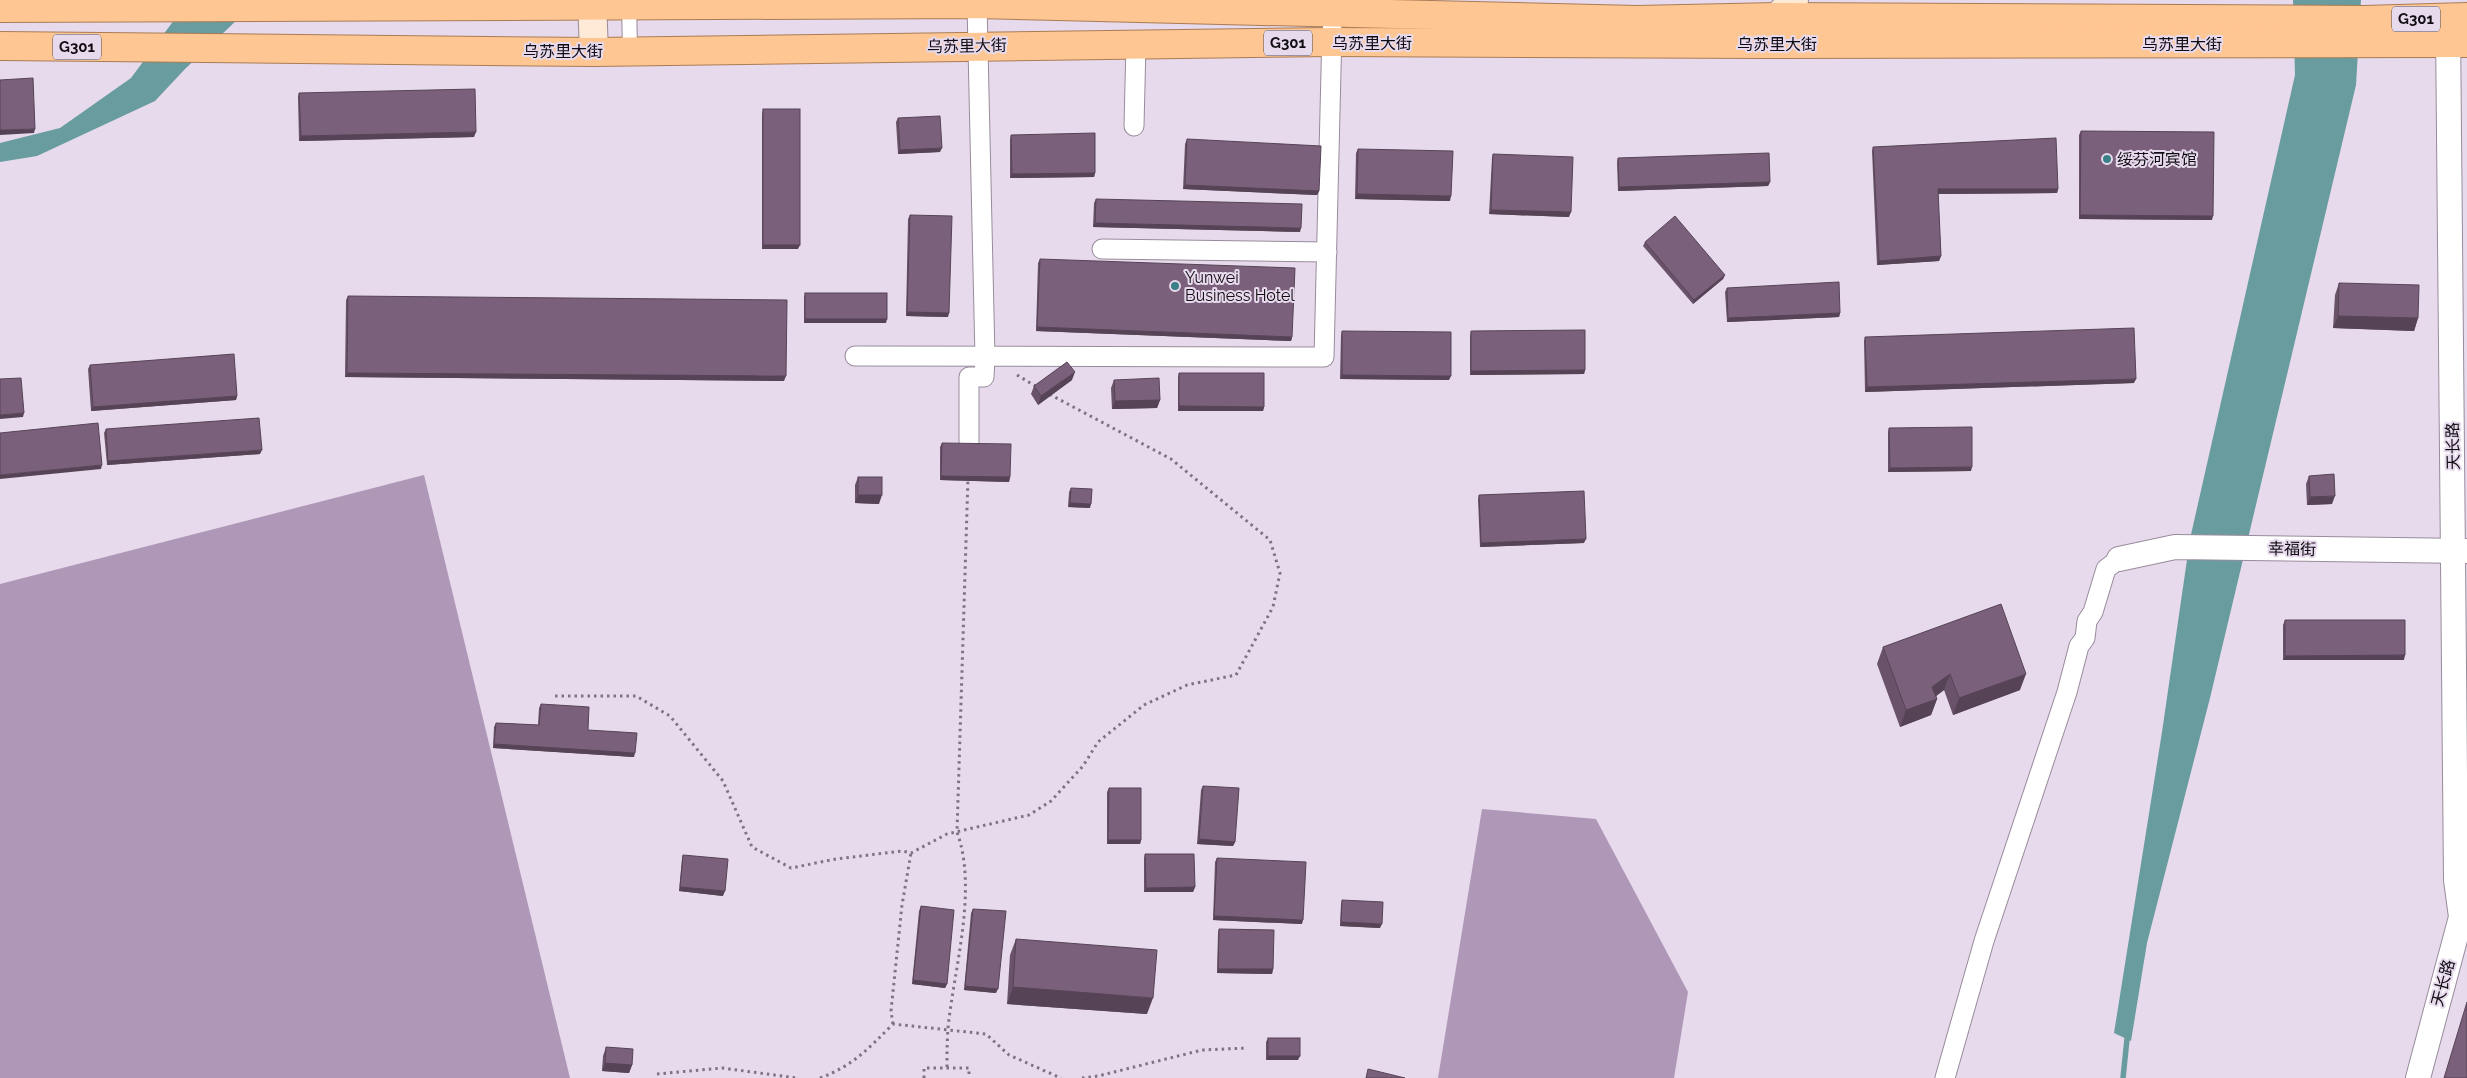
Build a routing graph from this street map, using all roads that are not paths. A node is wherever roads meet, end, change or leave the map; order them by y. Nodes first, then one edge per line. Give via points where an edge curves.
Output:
1 (592, 3) edge
2 (630, 3) edge
3 (977, 4) junction
4 (0, 8) edge
5 (1785, 9) edge
6 (1927, 9) edge
7 (1332, 14) junction
8 (2457, 30) edge
9 (2298, 32) junction
10 (1332, 42) junction
11 (1136, 44) junction
12 (1764, 44) junction
13 (0, 46) edge
14 (979, 46) junction
15 (630, 51) junction
16 (594, 52) junction
17 (1134, 126) dead end
18 (1102, 249) dead end
19 (1327, 252) junction
20 (855, 356) dead end
21 (985, 358) junction
22 (969, 454) edge
23 (2461, 551) edge
24 (2118, 559) joint
25 (1945, 1078) edge
26 (2418, 1078) edge

1 - 2 highway, 乌苏里大街 / G301
1 - 4 highway, 乌苏里大街 / G301
1 - 16 main road
2 - 3 highway, 乌苏里大街 / G301
2 - 15 street
3 - 7 highway, 乌苏里大街 / G301
3 - 14 street
5 - 6 highway, 乌苏里大街 / G301
5 - 7 highway, 乌苏里大街 / G301 via 1637,20
5 - 12 main road
6 - 9 highway, 乌苏里大街 / G301
7 - 10 street
8 - 9 highway, 乌苏里大街 / G301
8 - 23 street, 天长路
9 - 12 highway, 乌苏里大街 / G301
10 - 11 highway, 乌苏里大街 / G301
10 - 12 highway, 乌苏里大街 / G301
10 - 19 street
11 - 14 highway, 乌苏里大街 / G301
11 - 17 street
13 - 16 highway, 乌苏里大街 / G301
14 - 15 highway, 乌苏里大街 / G301
14 - 21 street
15 - 16 highway, 乌苏里大街 / G301
18 - 19 street
19 - 21 street via 1324,357
20 - 21 street
21 - 22 street via 984,377 969,377
23 - 24 street, 幸福街 via 2175,547
23 - 26 street, 天长路 via 2456,880 2461,917
24 - 25 street via 2106,569 2093,612 2087,620 2085,638 2079,646 2067,692 1984,941

